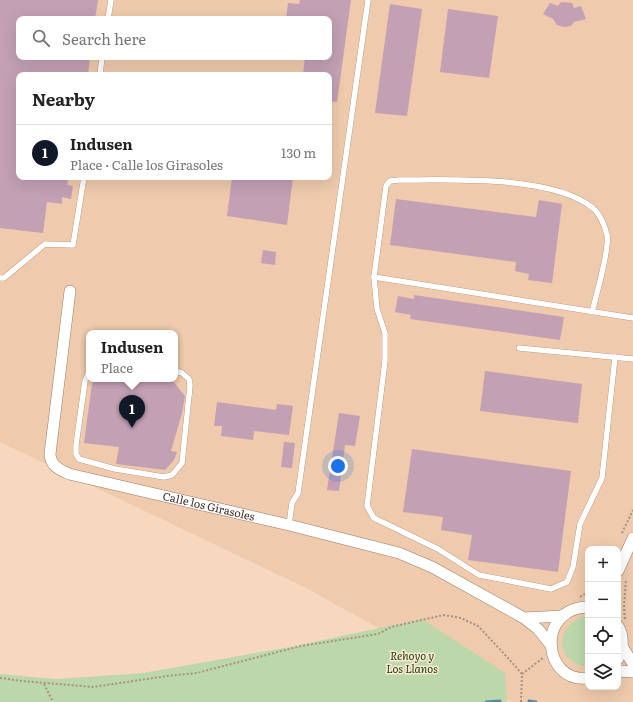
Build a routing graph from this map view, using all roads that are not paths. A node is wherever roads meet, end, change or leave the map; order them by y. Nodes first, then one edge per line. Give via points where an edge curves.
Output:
1 (111, 0) edge
2 (368, 0) edge
3 (108, 16) edge
4 (102, 60) edge
5 (100, 72) edge
6 (84, 180) edge
7 (374, 277) junction
8 (0, 278) edge
9 (70, 291) dead end
10 (592, 312) junction
11 (633, 318) edge
12 (519, 348) dead end
13 (615, 357) junction
14 (633, 359) edge
15 (178, 372) edge
16 (86, 378) edge
17 (289, 525) junction
18 (633, 538) edge
19 (622, 573) edge
20 (585, 607) edge
21 (562, 616) junction
22 (524, 618) junction
23 (622, 625) edge
24 (550, 644) junction
25 (622, 646) junction
26 (620, 654) edge
27 (633, 664) edge
28 (621, 671) edge
29 (633, 672) edge
30 (585, 678) edge

1 - 3 lane
2 - 17 lane via 298,493 292,503
4 - 5 lane
6 - 8 lane via 73,245 45,244 4,278
7 - 10 lane
7 - 10 lane via 386,186 390,181 496,180 565,192 594,208 608,236
7 - 13 lane via 377,309 385,333 385,361 367,506 374,518 438,549 479,575 551,589 567,582 573,567 580,524 602,478
9 - 17 street, Calle los Girasoles via 50,454 50,460 56,468 87,478
10 - 11 lane
12 - 13 lane
13 - 14 lane
15 - 16 lane via 189,379 190,386 182,464 172,475 164,477 85,465 79,459 76,446
17 - 22 street, Calle los Girasoles via 416,559
18 - 19 street
20 - 21 street
21 - 22 street
21 - 24 street via 551,634
22 - 24 street, Calle los Girasoles via 538,629
23 - 25 street
24 - 30 street, Calle los Girasoles via 556,662 564,671
25 - 26 street
25 - 27 street
28 - 29 street

